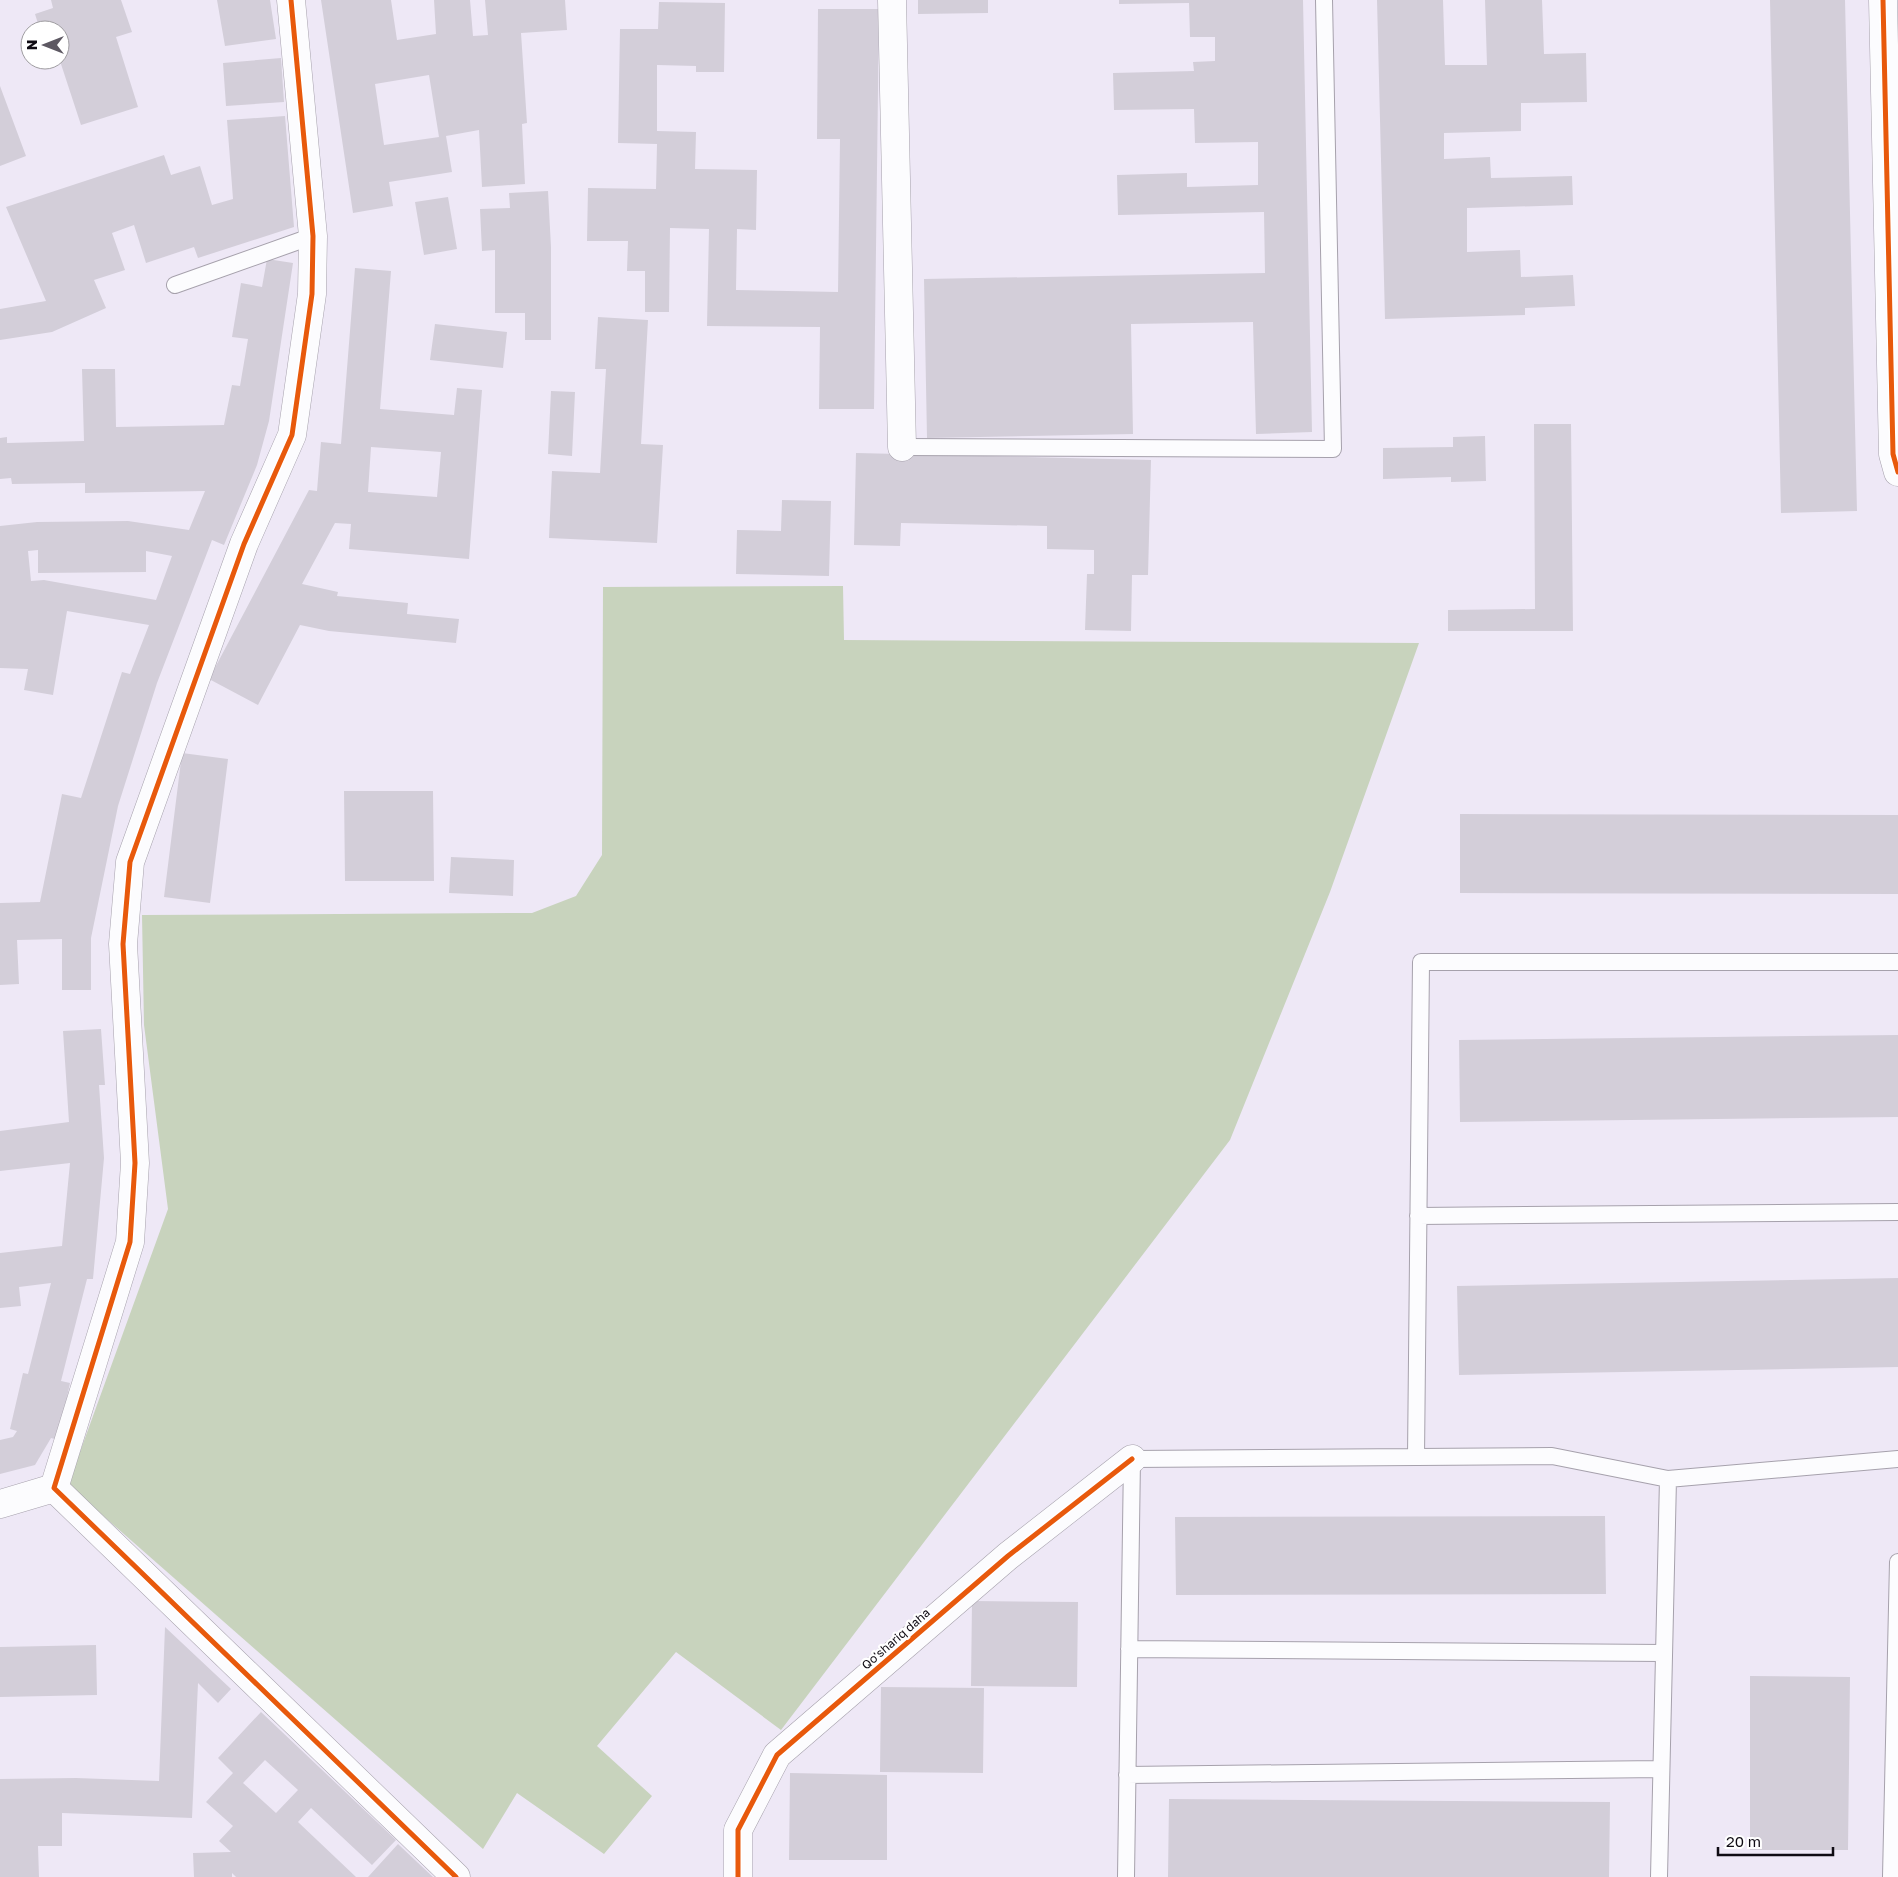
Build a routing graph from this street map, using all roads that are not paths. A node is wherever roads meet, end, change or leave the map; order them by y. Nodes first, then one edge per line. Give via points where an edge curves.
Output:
1 (291, 0) edge
2 (892, 0) edge
3 (1324, 0) edge
4 (1884, 0) edge
5 (1891, 40) edge
6 (1893, 155) edge
7 (313, 236) junction
8 (175, 285) dead end
9 (1894, 309) edge
10 (1895, 387) edge
11 (902, 447) joint
12 (1898, 472) edge
13 (1898, 962) edge
14 (1898, 1212) edge
15 (1418, 1216) junction
16 (1416, 1457) junction
17 (1132, 1458) junction
18 (1898, 1459) edge
19 (1668, 1479) junction
20 (54, 1488) junction
21 (0, 1504) edge
22 (1898, 1562) edge
23 (1129, 1648) junction
24 (1664, 1653) junction
25 (1661, 1769) junction
26 (1127, 1775) junction
27 (456, 1877) edge
28 (738, 1877) edge
29 (1126, 1877) edge
30 (1659, 1877) edge
31 (1891, 1877) edge

1 - 7 street
2 - 11 street
3 - 11 lane via 1334,450
4 - 5 street
5 - 6 street
6 - 9 street
7 - 8 lane
7 - 20 street via 312,294 292,435 244,544 130,862 123,944 135,1163 130,1242
9 - 10 street
10 - 12 street via 1893,454
13 - 15 lane via 1421,962
14 - 15 lane
15 - 16 lane
16 - 17 lane
16 - 19 lane via 1552,1456
17 - 23 lane
17 - 28 street, Qo'shariq daha via 1008,1556 777,1755 738,1830
18 - 19 lane
19 - 24 lane
20 - 21 street
20 - 27 street
22 - 31 lane
23 - 24 lane
23 - 26 lane
24 - 25 lane
25 - 26 lane
25 - 30 lane
26 - 29 lane

